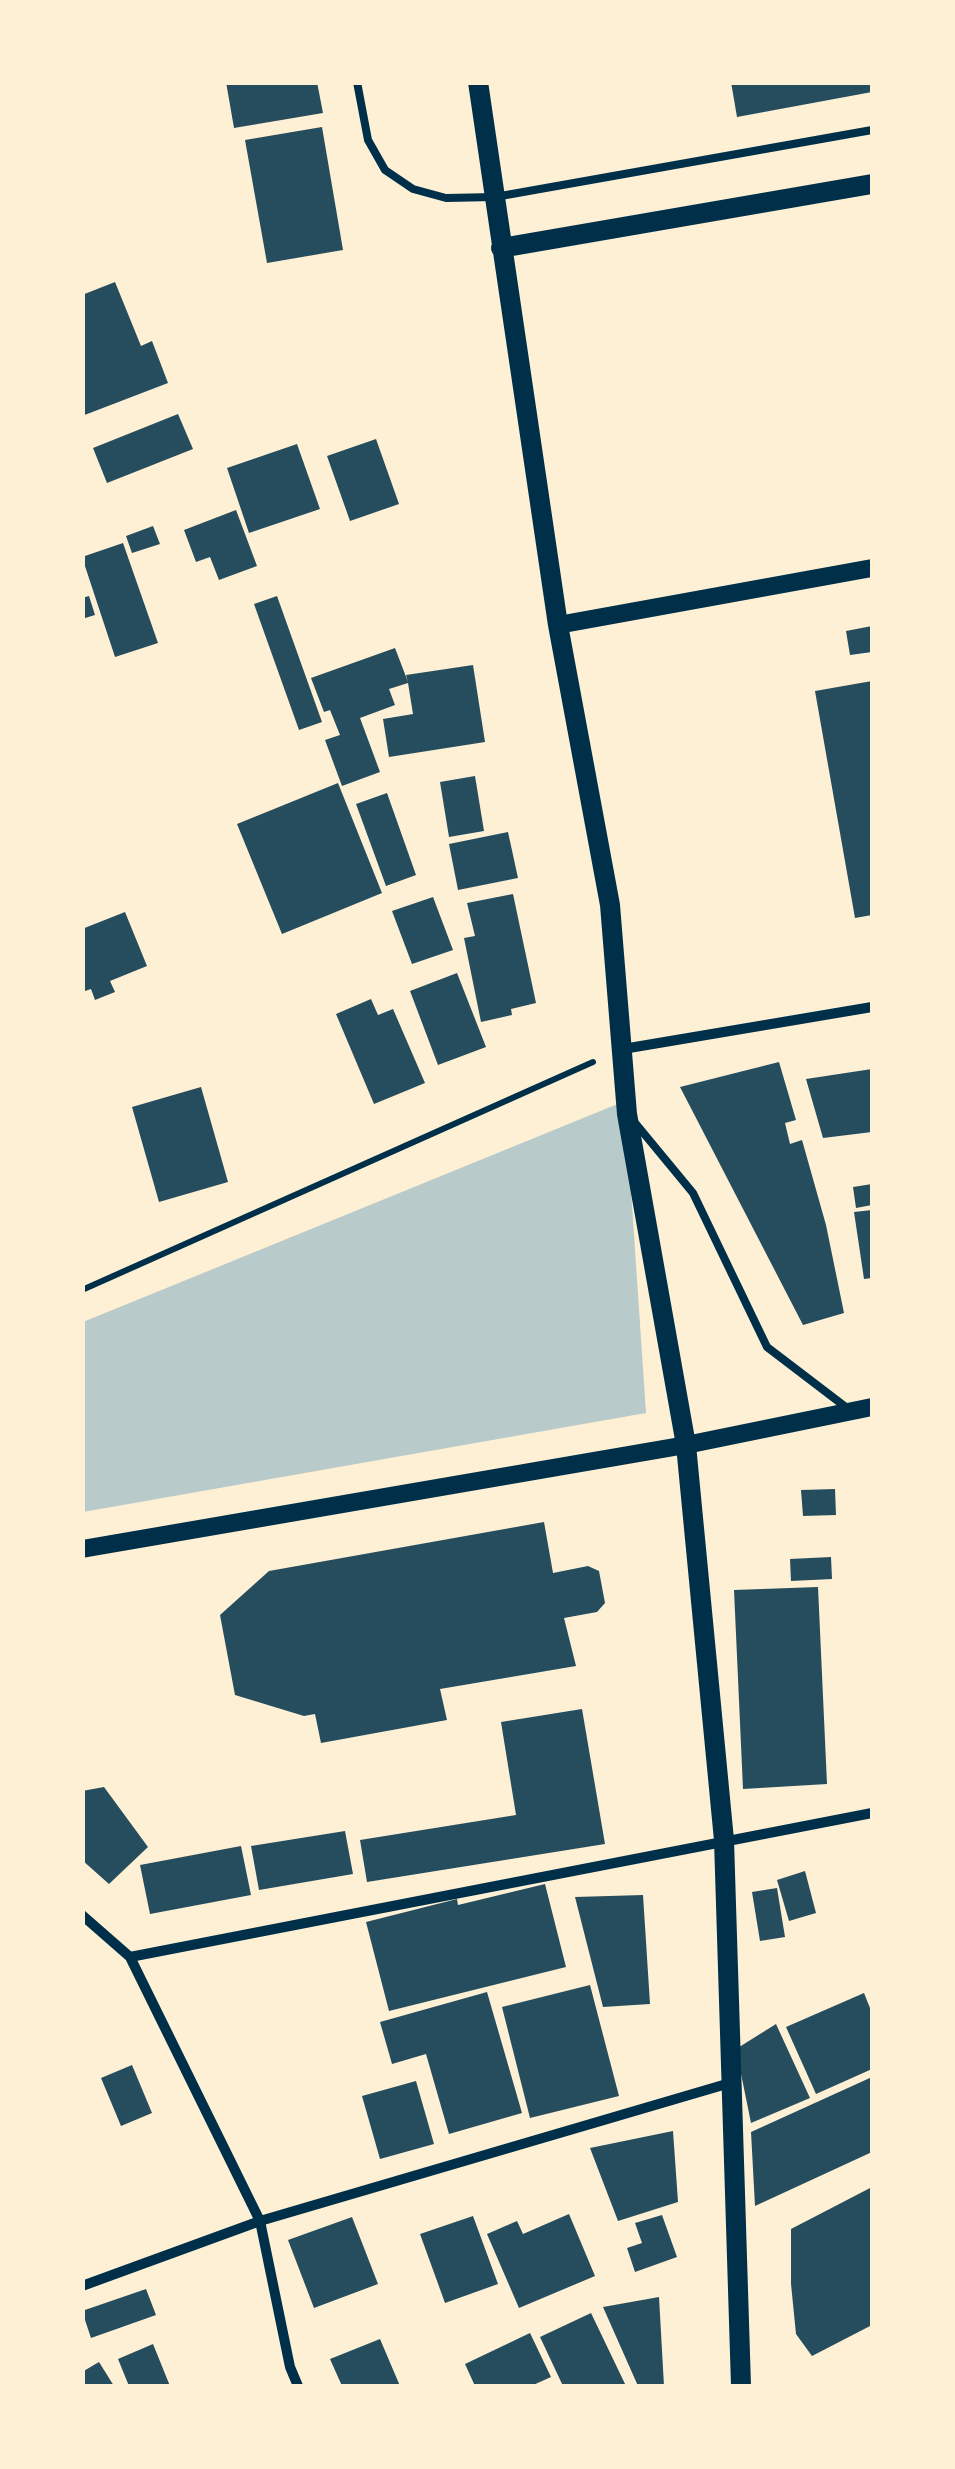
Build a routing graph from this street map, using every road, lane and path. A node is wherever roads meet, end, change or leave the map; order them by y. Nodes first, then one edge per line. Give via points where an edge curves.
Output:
1 (358, 82) edge
2 (478, 82) edge
3 (872, 130) edge
4 (872, 184) edge
5 (495, 198) junction
6 (500, 248) junction
7 (872, 568) edge
8 (558, 625) junction
9 (872, 1006) edge
10 (623, 1049) junction
11 (627, 1114) junction
12 (82, 1290) edge
13 (872, 1407) edge
14 (851, 1411) junction
15 (686, 1445) junction
16 (82, 1549) edge
17 (872, 1813) edge
18 (724, 1840) junction
19 (82, 1915) edge
20 (130, 1957) junction
21 (730, 2084) junction
22 (260, 2221) junction
23 (82, 2286) edge
24 (298, 2386) edge
25 (741, 2386) edge

1 - 5 lane via 368,140 385,170 413,189 446,198
2 - 5 main road
3 - 5 lane
4 - 6 main road
5 - 6 main road
6 - 8 main road
7 - 8 street
8 - 10 main road via 610,905
9 - 10 street
10 - 11 main road
10 - 12 path
11 - 14 lane via 694,1193 767,1347
11 - 15 main road
13 - 14 street
14 - 15 street
15 - 16 street
15 - 18 main road
17 - 18 street
18 - 20 street
18 - 21 main road
19 - 20 street
20 - 22 street
21 - 22 street
21 - 25 main road
22 - 23 street
22 - 24 street

